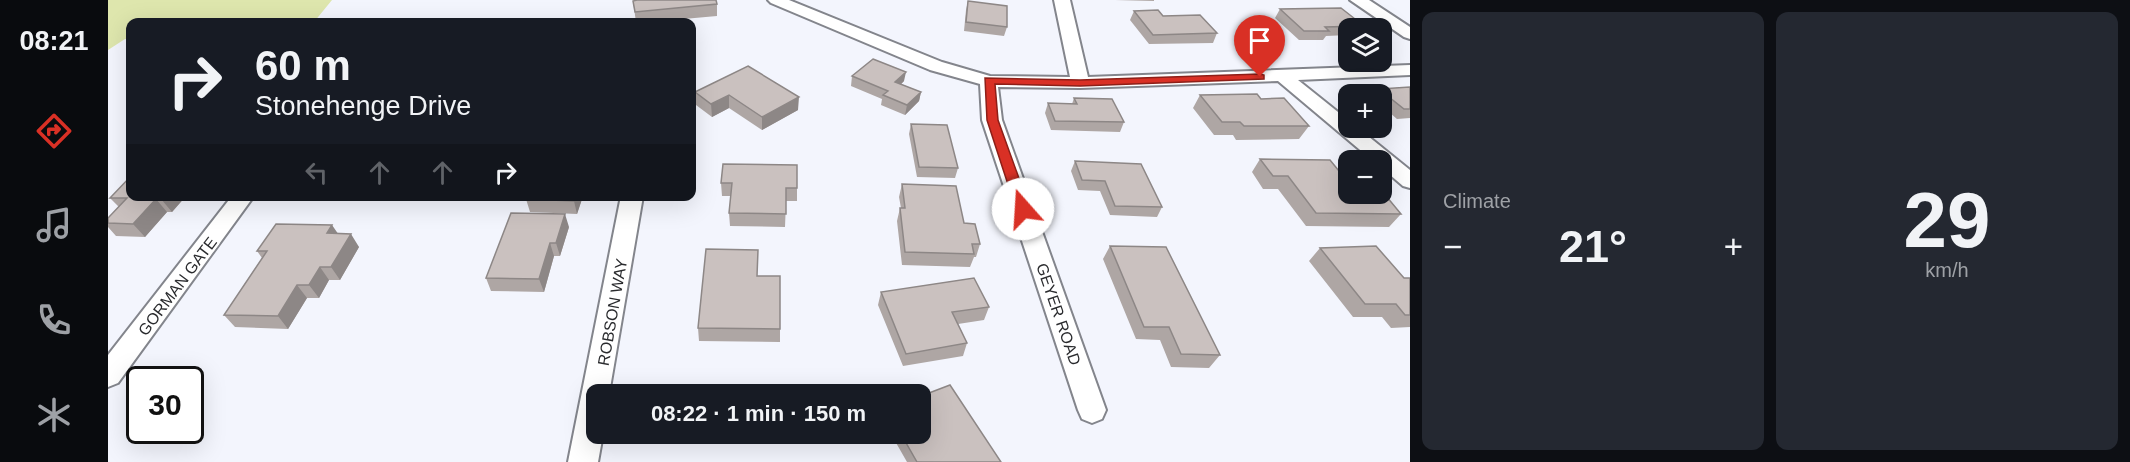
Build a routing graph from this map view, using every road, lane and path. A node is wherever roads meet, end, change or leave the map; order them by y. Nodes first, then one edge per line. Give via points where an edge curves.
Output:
1 (776, 0) edge
2 (1062, 0) edge
3 (1358, 0) edge
4 (1410, 34) edge
5 (1410, 70) edge
6 (1283, 76) junction
7 (989, 81) junction
8 (1080, 83) junction
9 (1410, 181) edge
10 (240, 201) edge
11 (632, 201) edge
12 (108, 375) edge
13 (1092, 410) dead end
14 (583, 462) edge

1 - 7 street via 936,66
2 - 8 street
3 - 4 street
5 - 6 street
6 - 8 street
6 - 9 street
7 - 8 street
7 - 13 street, GEYER ROAD via 993,120
10 - 12 street, GORMAN GATE
11 - 14 street, ROBSON WAY

